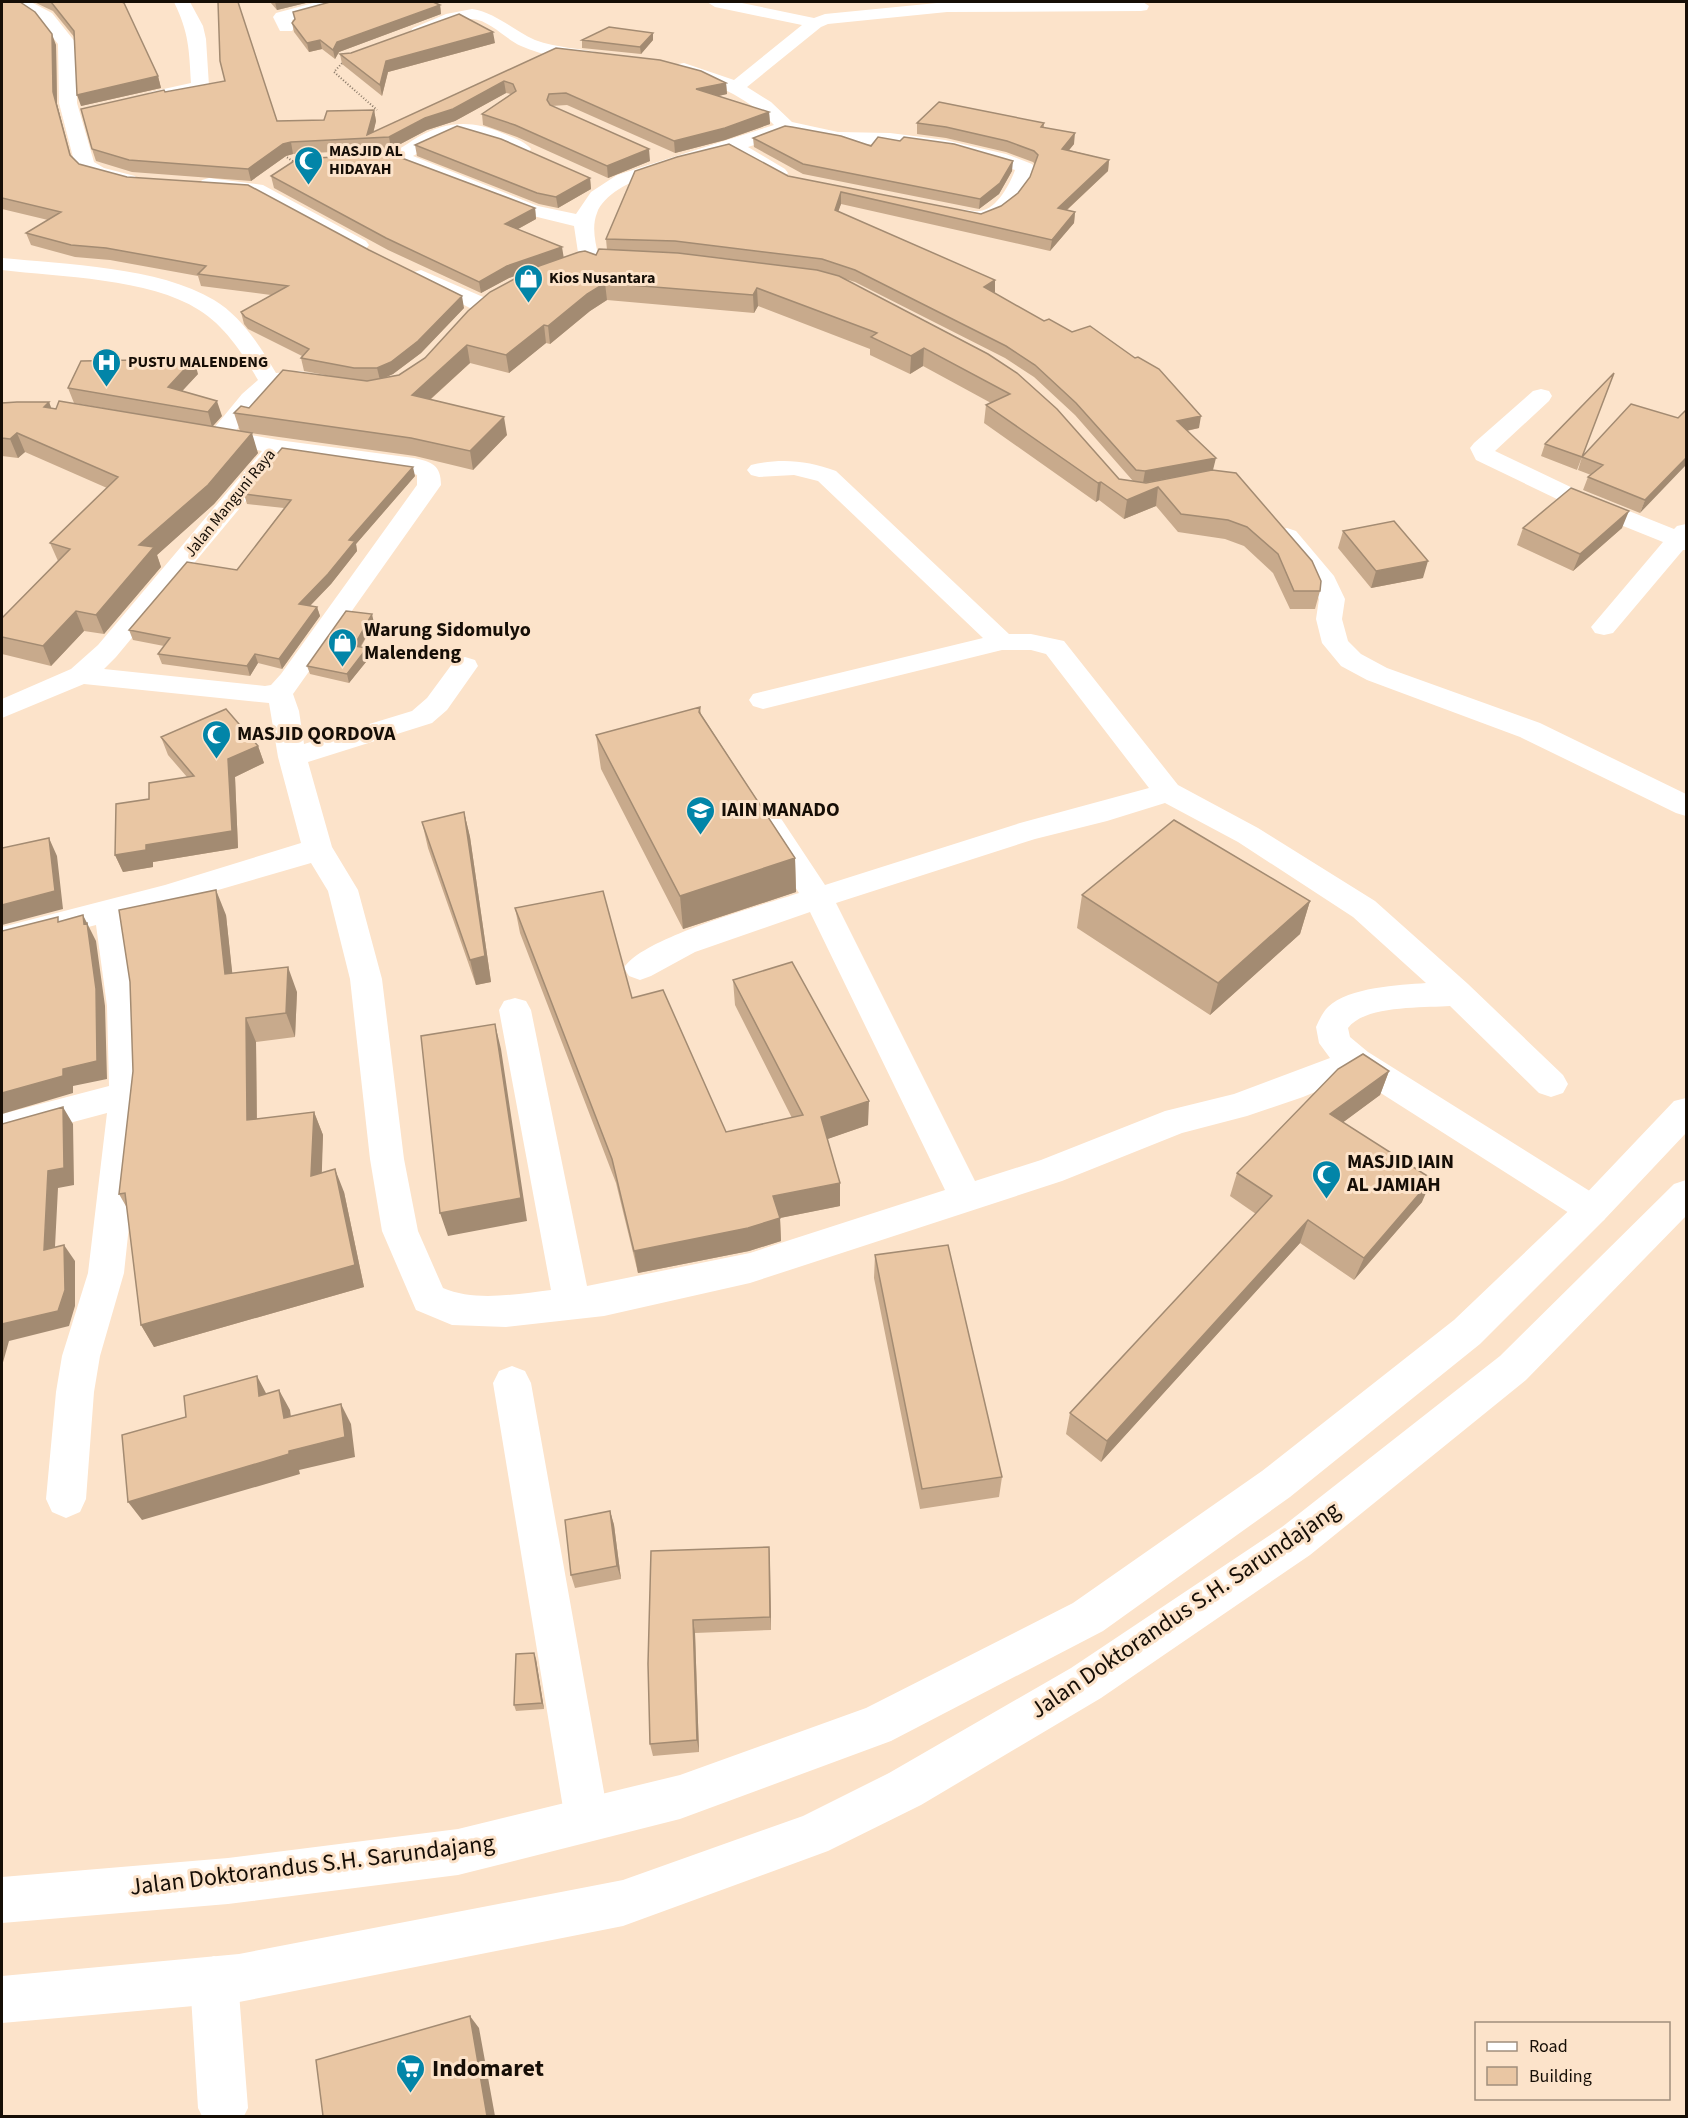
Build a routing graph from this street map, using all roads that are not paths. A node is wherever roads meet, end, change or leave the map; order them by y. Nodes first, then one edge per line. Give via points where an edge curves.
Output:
1 (20, 2) edge
2 (182, 2) edge
3 (334, 2) edge
4 (446, 2) edge
5 (715, 2) edge
6 (1141, 6) dead end
7 (465, 15) junction
8 (815, 23) junction
9 (286, 27) dead end
10 (346, 58) edge
11 (616, 58) edge
12 (663, 64) edge
13 (736, 87) junction
14 (136, 101) edge
15 (92, 111) edge
16 (489, 112) edge
17 (71, 116) junction
18 (461, 128) junction
19 (787, 128) junction
20 (733, 146) junction
21 (651, 151) edge
22 (533, 154) edge
23 (286, 157) edge
24 (396, 157) junction
25 (345, 160) edge
26 (674, 162) junction
27 (587, 177) edge
28 (796, 181) edge
29 (142, 182) edge
30 (188, 184) edge
31 (608, 187) junction
32 (256, 189) junction
33 (942, 210) edge
34 (583, 222) junction
35 (380, 256) edge
36 (591, 261) edge
37 (2, 264) edge
38 (407, 269) edge
39 (483, 306) edge
40 (270, 381) junction
41 (339, 386) edge
42 (1541, 396) dead end
43 (189, 431) edge
44 (220, 435) junction
45 (278, 447) junction
46 (759, 470) dead end
47 (1269, 515) edge
48 (1684, 538) edge
49 (1604, 627) dead end
50 (1002, 642) junction
51 (465, 666) dead end
52 (81, 675) junction
53 (763, 700) dead end
54 (282, 702) junction
55 (2, 709) edge
56 (292, 752) junction
57 (1168, 792) junction
58 (755, 802) edge
59 (1686, 806) edge
60 (317, 848) junction
61 (818, 898) junction
62 (109, 911) junction
63 (2, 938) edge
64 (640, 968) dead end
65 (1457, 993) junction
66 (515, 1010) dead end
67 (1356, 1060) junction
68 (1551, 1084) dead end
69 (126, 1095) junction
70 (1686, 1111) edge
71 (2, 1127) edge
72 (1686, 1194) edge
73 (967, 1199) junction
74 (1593, 1210) junction
75 (572, 1303) junction
76 (512, 1383) dead end
77 (66, 1499) dead end
78 (587, 1820) junction
79 (2, 1900) edge
80 (214, 1980) junction
81 (2, 2000) edge
82 (224, 2114) edge

1 - 17 main road via 46,17 67,43
2 - 14 main road via 197,39 200,86
3 - 9 main road via 282,17
4 - 7 main road
5 - 8 main road
6 - 8 main road via 947,8 830,18
7 - 10 main road
7 - 11 main road via 487,17 518,38 553,51
8 - 13 main road
12 - 13 main road
13 - 19 main road via 760,101
15 - 17 main road
16 - 18 main road
17 - 29 main road via 85,165 105,175
18 - 22 main road
18 - 24 main road via 446,131
19 - 20 main road
19 - 33 main road via 840,138 897,138 928,143 1000,158 1026,168 1003,205 991,214 980,217
20 - 26 main road
20 - 28 main road
21 - 26 main road
23 - 32 main road
24 - 25 main road
24 - 34 main road via 532,210
26 - 31 main road
27 - 31 main road
30 - 32 main road
31 - 34 main road via 597,196
32 - 35 main road
34 - 36 main road
37 - 40 main road via 151,285 194,298 236,330
38 - 39 main road
40 - 41 main road via 306,379
40 - 44 main road
42 - 48 main road via 1482,448 1484,455 1570,496
43 - 44 main road, Jalan Manguni Raya
44 - 45 main road, Jalan Manguni Raya
45 - 52 main road, Jalan Manguni Raya via 106,651
45 - 54 main road via 414,465 425,470 430,480 291,680
46 - 50 main road via 790,466 827,476
47 - 59 main road via 1321,576 1332,599 1329,619 1335,643 1352,660 1377,674 1530,730
48 - 49 main road
50 - 53 main road
50 - 57 main road via 1055,647
51 - 56 main road via 437,704 422,717
52 - 54 main road via 265,695
52 - 55 main road, Jalan Manguni Raya
54 - 56 main road
56 - 60 main road
57 - 61 main road via 1030,830
57 - 65 main road via 1248,835 1364,909
58 - 61 main road
60 - 62 main road
60 - 75 main road via 343,890 366,980 387,1160 400,1231 429,1299 452,1309 495,1311
61 - 64 main road via 684,944
61 - 73 main road
62 - 63 main road
62 - 69 main road via 123,1006
65 - 67 main road via 1385,1000 1359,1005 1341,1014 1332,1027 1335,1043
65 - 68 main road
66 - 75 main road
67 - 73 main road via 1291,1088 1235,1107 1177,1120 1050,1171
67 - 74 main road
69 - 71 main road
69 - 77 main road via 106,1273 81,1356 75,1392
70 - 74 main road, Jalan Doktorandus S.H. Sarundajang
72 - 80 main road, Jalan Doktorandus S.H. Sarundajang via 1513,1368 1296,1541 1086,1683 905,1789 812,1835 623,1903
73 - 75 main road via 750,1268 634,1294
74 - 78 main road, Jalan Doktorandus S.H. Sarundajang via 1467,1332 1276,1484 1088,1617 876,1726 680,1797
76 - 78 main road
78 - 79 main road, Jalan Doktorandus S.H. Sarundajang via 458,1852 228,1881
80 - 81 main road, Jalan Doktorandus S.H. Sarundajang
80 - 82 main road

